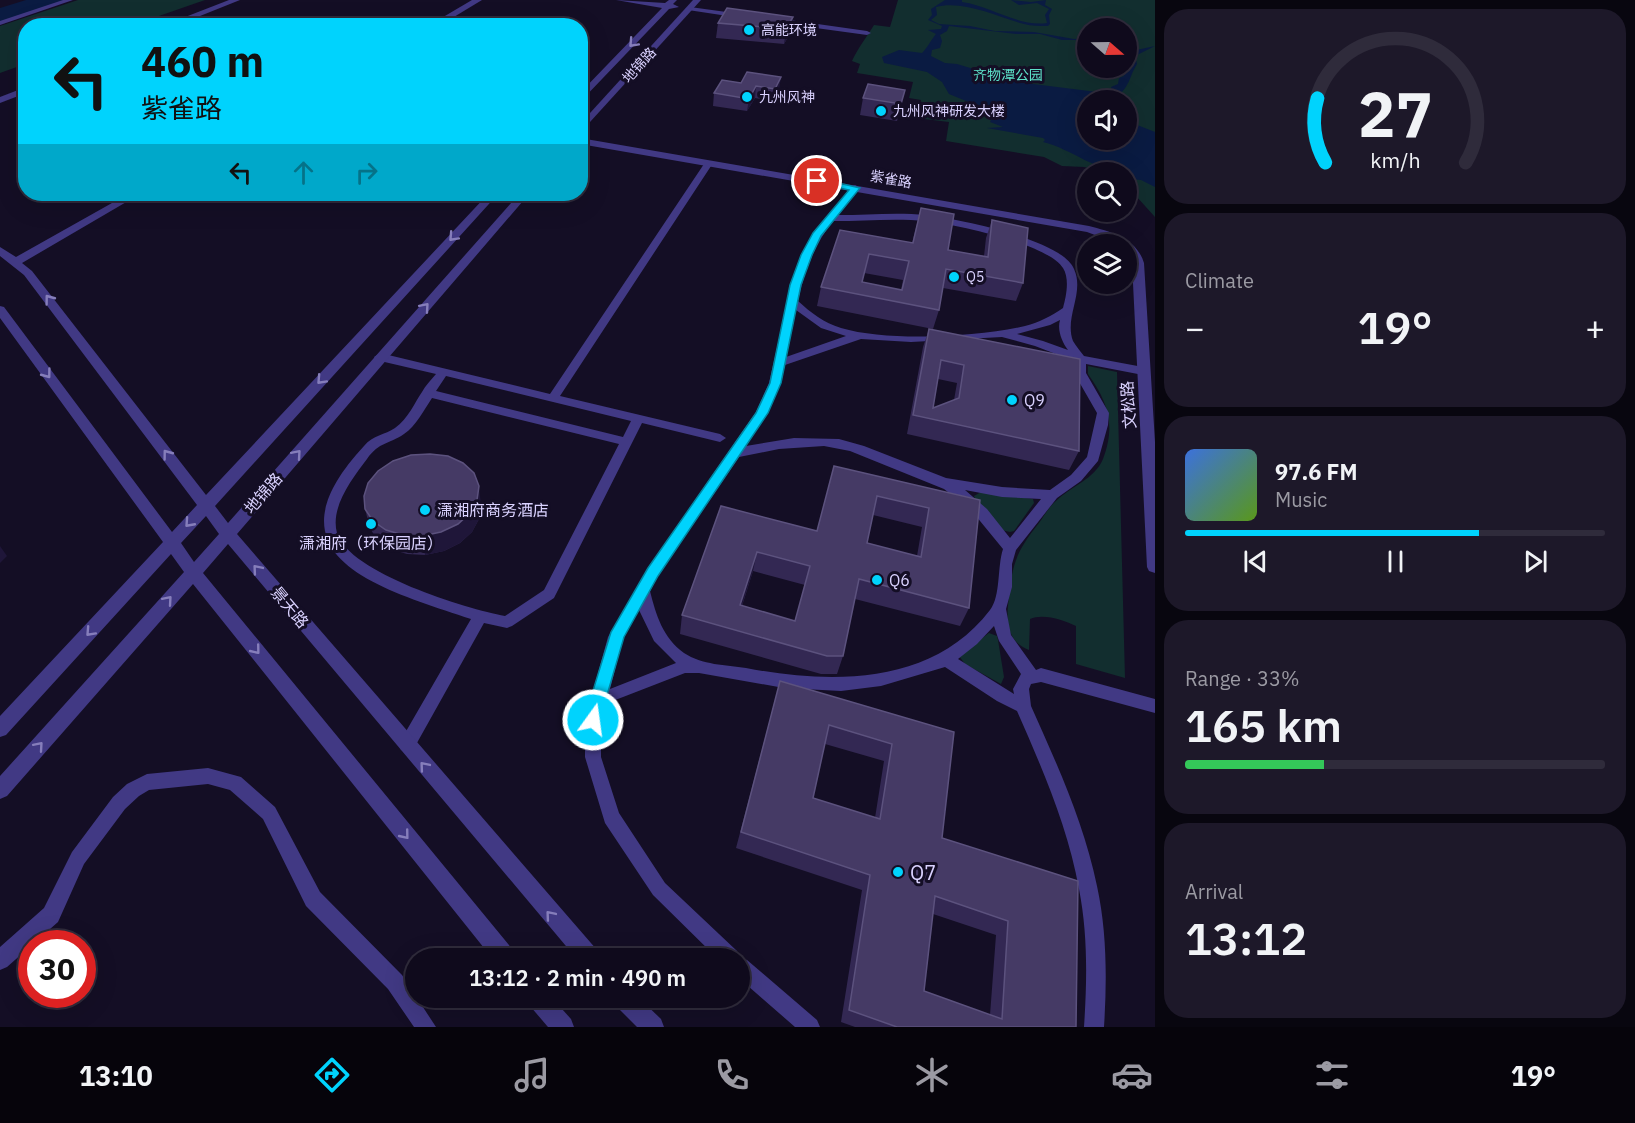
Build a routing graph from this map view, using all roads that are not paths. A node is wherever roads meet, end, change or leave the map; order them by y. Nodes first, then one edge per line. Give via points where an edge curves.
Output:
1 (70, 0) edge
2 (236, 0) edge
3 (478, 0) edge
4 (620, 0) edge
5 (697, 0) edge
6 (670, 3) edge
7 (690, 9) junction
8 (750, 17) edge
9 (188, 18) edge
10 (446, 18) edge
11 (762, 19) edge
12 (0, 23) edge
13 (867, 33) dead end
14 (588, 90) edge
15 (18, 93) edge
16 (0, 100) edge
17 (588, 121) edge
18 (588, 142) edge
19 (710, 163) junction
20 (855, 188) junction
21 (123, 201) edge
22 (487, 201) edge
23 (518, 201) edge
24 (830, 218) junction
25 (1101, 234) edge
26 (0, 250) edge
27 (1137, 259) edge
28 (15, 262) junction
29 (792, 301) junction
30 (0, 310) edge
31 (1066, 311) junction
32 (1000, 334) junction
33 (870, 337) junction
34 (380, 357) junction
35 (1080, 359) junction
36 (780, 362) junction
37 (1143, 371) junction
38 (443, 372) junction
39 (427, 393) junction
40 (553, 398) junction
41 (638, 418) junction
42 (720, 438) dead end
43 (626, 442) junction
44 (735, 453) junction
45 (941, 481) junction
46 (1052, 495) junction
47 (206, 505) junction
48 (228, 534) junction
49 (172, 542) junction
50 (1010, 548) junction
51 (1155, 567) edge
52 (193, 572) junction
53 (643, 592) junction
54 (999, 609) junction
55 (480, 616) junction
56 (945, 659) junction
57 (705, 668) junction
58 (1032, 676) junction
59 (598, 700) junction
60 (1023, 706) junction
61 (1155, 706) edge
62 (0, 729) edge
63 (406, 745) junction
64 (0, 790) edge
65 (497, 948) edge
66 (580, 948) edge
67 (720, 948) edge
68 (0, 960) edge
69 (750, 976) edge
70 (546, 1008) edge
71 (634, 1008) edge
72 (426, 1027) edge
73 (563, 1027) edge
74 (653, 1027) edge
75 (810, 1027) edge
76 (1094, 1027) edge

1 - 12 street
2 - 9 street
3 - 10 street
4 - 6 street
5 - 7 street, 地锦路
6 - 7 street
6 -> 14 street, 地锦路
7 - 8 street
7 - 17 street, 地锦路
11 - 13 street
15 - 16 street
18 - 19 street, 紫雀路
19 - 20 street, 紫雀路
19 - 40 street
20 - 24 street
20 - 25 street, 紫雀路
21 - 28 street
22 -> 47 street, 地锦路
34 -> 23 street, 地锦路
24 - 29 street via 807,255
24 - 31 street via 935,220 992,231 1042,247 1069,268 1071,299
26 - 28 street, 景天路
27 - 37 street, 文松路
47 -> 28 street, 景天路 via 28,273
29 - 33 street via 821,324
29 - 36 street
30 -> 49 street
31 - 32 street via 1046,323
31 - 35 street via 1068,342
32 - 33 street
32 - 35 street via 1039,343
33 - 36 street via 826,344 797,361
34 - 38 street
48 -> 34 street, 地锦路
35 - 37 street
35 - 46 street via 1080,373 1103,413 1102,425 1094,458 1077,478
36 - 44 street via 776,383 762,413
37 - 51 street, 文松路
38 - 39 street
38 - 40 street
39 - 43 street
39 - 55 street via 402,430 375,442 338,487 328,520 331,538 340,554 361,571
40 - 41 street
41 - 42 street
41 - 43 street
43 - 55 street via 549,594 507,622
44 - 45 street via 796,442 841,445
44 - 53 street
45 - 46 street via 1002,492
45 - 50 street via 974,504
46 - 50 street
47 - 48 street, 景天路
47 -> 49 street, 地锦路
48 - 52 street, 地锦路
63 -> 48 street, 景天路
49 - 52 street
49 -> 62 street, 地锦路
50 - 54 street
64 -> 52 street, 地锦路
52 -> 65 street
53 - 57 street via 644,604 664,644 680,658
53 - 59 street via 616,637
54 - 56 street via 986,627
54 - 58 street via 1004,637
55 - 63 street
56 - 57 street via 888,678 845,686 808,685
56 - 60 street
57 - 59 street via 684,667
58 - 60 street via 1025,679 1021,689
58 - 61 street via 1041,675
59 - 67 street via 593,720 593,757 611,817 658,889
60 - 76 street via 1073,829 1084,869 1096,953
66 -> 63 street, 景天路
68 - 72 street via 51,915 78,858 119,802 147,782 208,776 235,783 269,813 313,899 395,982
69 - 75 street
70 - 73 street
71 - 74 street

